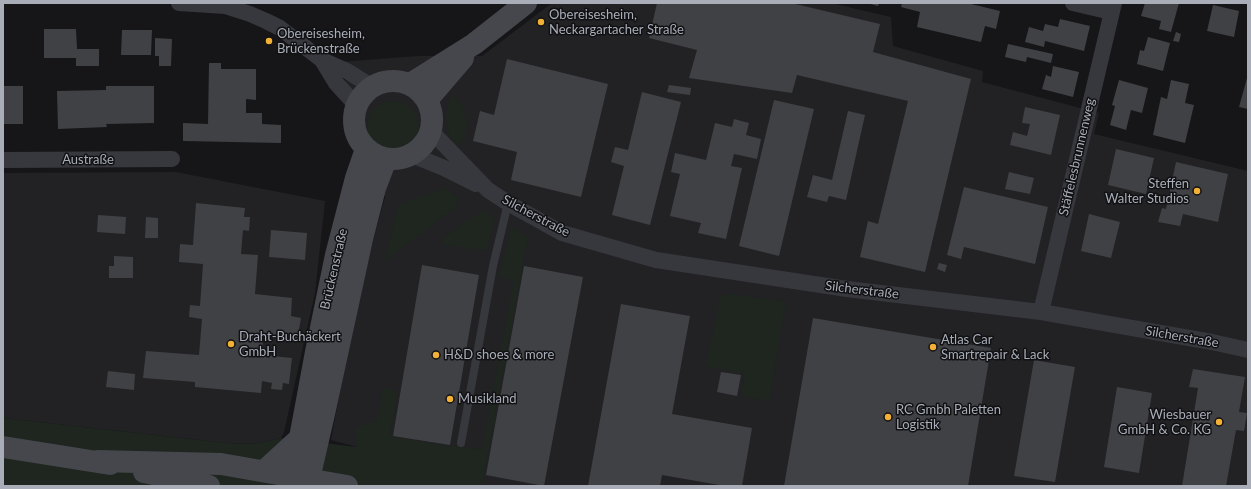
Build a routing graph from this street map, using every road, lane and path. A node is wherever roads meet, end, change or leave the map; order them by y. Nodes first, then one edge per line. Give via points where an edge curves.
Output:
1 (179, 3) edge
2 (526, 3) edge
3 (1073, 3) edge
4 (1112, 8) edge
5 (474, 44) junction
6 (322, 60) junction
7 (410, 84) junction
8 (371, 86) junction
9 (427, 100) junction
10 (356, 105) junction
11 (431, 131) junction
12 (366, 149) junction
13 (412, 155) junction
14 (172, 159) dead end
15 (386, 159) junction
16 (3, 160) edge
17 (488, 190) junction
18 (508, 204) junction
19 (1041, 312) junction
20 (1248, 350) edge
21 (300, 438) junction
22 (461, 443) dead end
23 (3, 447) edge
24 (97, 461) junction
25 (264, 471) junction
26 (302, 482) edge
27 (209, 486) edge
28 (347, 486) edge

1 - 6 street via 225,6 250,14 280,28
2 - 5 street
3 - 4 street
4 - 19 street, Stäffelesbrunnenweg
5 - 7 street
5 - 9 street
6 - 8 street via 347,71
6 - 10 street via 336,83
7 - 8 street via 397,80 383,81
7 - 9 street via 420,90
8 - 10 street via 362,94
9 - 11 street via 432,115
10 - 12 street via 353,120 356,136
11 - 13 street via 424,145
11 - 17 street, Silcherstraße
12 - 15 street
12 - 21 street, Brückenstraße via 336,255
13 - 15 street
13 - 17 street, Silcherstraße
14 - 16 street, Austraße
15 - 26 street, Brückenstraße via 375,188
17 - 18 street, Silcherstraße
18 - 19 street, Silcherstraße via 562,233 656,260 847,289
18 - 22 lane via 493,266
19 - 20 street, Silcherstraße
21 - 25 street
21 - 26 street, Brückenstraße
23 - 24 street
24 - 25 street via 221,464
24 - 27 street
25 - 26 street
26 - 28 street

